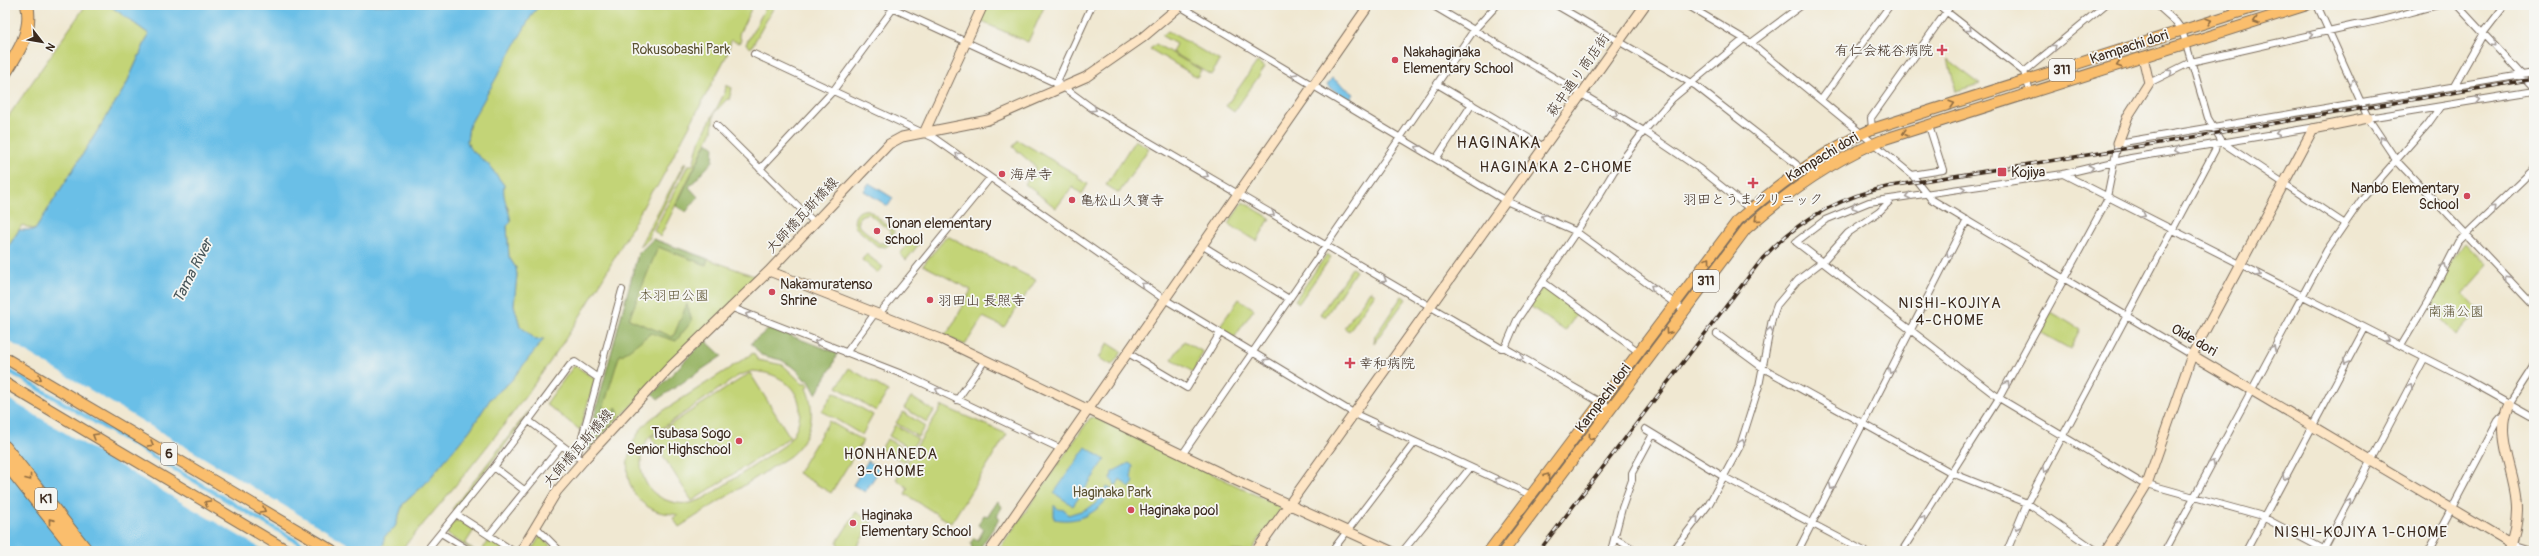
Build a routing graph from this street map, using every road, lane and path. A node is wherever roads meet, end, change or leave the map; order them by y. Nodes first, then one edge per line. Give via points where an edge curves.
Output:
1 (27, 5) edge
2 (886, 5) edge
3 (983, 5) edge
4 (1092, 5) edge
5 (1179, 5) edge
6 (1369, 5) edge
7 (1432, 5) edge
8 (1497, 5) edge
9 (1556, 5) edge
10 (1646, 5) edge
11 (1687, 5) edge
12 (1802, 5) edge
13 (1890, 5) edge
14 (1938, 5) edge
15 (1950, 5) edge
16 (2105, 5) edge
17 (2157, 5) edge
18 (2262, 5) edge
19 (2306, 5) edge
20 (2317, 5) edge
21 (2438, 5) edge
22 (2457, 5) edge
23 (2504, 5) edge
24 (894, 7) edge
25 (1946, 11) junction
26 (1474, 30) junction
27 (2182, 30) junction
28 (2330, 32) junction
29 (2483, 34) junction
30 (1744, 39) junction
31 (1619, 42) junction
32 (966, 43) junction
33 (1751, 43) junction
34 (2185, 44) junction
35 (754, 54) dead end
36 (2143, 57) junction
37 (2190, 62) junction
38 (5, 73) edge
39 (2534, 73) edge
40 (2521, 75) junction
41 (2026, 76) junction
42 (2149, 83) junction
43 (1437, 84) junction
44 (1690, 84) junction
45 (1059, 85) junction
46 (2454, 86) junction
47 (1312, 87) junction
48 (2534, 89) edge
49 (833, 91) junction
50 (1582, 94) junction
51 (2032, 94) junction
52 (1821, 100) junction
53 (2362, 102) junction
54 (1472, 104) junction
55 (2440, 107) junction
56 (2368, 118) junction
57 (716, 125) dead end
58 (1929, 126) junction
59 (2211, 126) junction
60 (2317, 127) junction
61 (1872, 130) junction
62 (1644, 131) junction
63 (924, 133) junction
64 (1862, 134) junction
65 (1400, 138) junction
66 (2118, 143) junction
67 (2223, 143) junction
68 (2216, 144) junction
69 (1544, 147) junction
70 (1877, 147) junction
71 (1436, 159) junction
72 (2396, 160) junction
73 (2115, 161) junction
74 (760, 169) junction
75 (2534, 169) edge
76 (1801, 171) junction
77 (2063, 174) junction
78 (1912, 175) junction
79 (990, 178) junction
80 (2284, 184) junction
81 (1924, 193) junction
82 (1238, 194) junction
83 (2108, 198) junction
84 (1892, 199) junction
85 (1506, 201) junction
86 (1750, 209) junction
87 (1966, 220) junction
88 (814, 222) junction
89 (2345, 224) junction
90 (2172, 229) junction
91 (1575, 230) junction
92 (2465, 235) junction
93 (1326, 245) junction
94 (1203, 246) junction
95 (1823, 261) junction
96 (2241, 265) junction
97 (769, 271) junction
98 (2064, 279) junction
99 (1543, 282) junction
100 (622, 290) dead end
101 (2301, 295) junction
102 (1289, 299) junction
103 (1165, 300) junction
104 (1675, 304) junction
105 (2534, 306) edge
106 (730, 307) junction
107 (1431, 307) junction
108 (1684, 310) junction
109 (878, 314) junction
110 (2126, 315) junction
111 (2365, 328) junction
112 (1912, 330) junction
113 (1220, 333) junction
114 (1717, 334) dead end
115 (2401, 346) junction
116 (1505, 348) junction
117 (1253, 352) junction
118 (1639, 352) junction
119 (846, 353) junction
120 (1128, 353) junction
121 (2192, 355) junction
122 (5, 358) edge
123 (2424, 359) junction
124 (985, 360) junction
125 (2534, 365) edge
126 (1763, 368) junction
127 (598, 378) junction
128 (5, 383) edge
129 (2251, 389) junction
130 (1999, 398) junction
131 (957, 400) junction
132 (1601, 403) junction
133 (2509, 404) junction
134 (1089, 409) junction
135 (1612, 409) junction
136 (2504, 413) junction
137 (1355, 414) junction
138 (2534, 418) edge
139 (529, 421) junction
140 (1865, 424) junction
141 (2312, 426) junction
142 (1645, 430) dead end
143 (1653, 434) junction
144 (2062, 436) junction
145 (1415, 442) junction
146 (561, 446) junction
147 (5, 447) edge
148 (1061, 449) junction
149 (1182, 455) junction
150 (580, 458) junction
151 (2371, 461) junction
152 (5, 462) edge
153 (494, 467) junction
154 (1470, 468) junction
155 (1952, 473) junction
156 (1724, 477) junction
157 (2147, 484) junction
158 (524, 490) junction
159 (1533, 496) junction
160 (2194, 497) junction
161 (2027, 503) junction
162 (1288, 505) junction
163 (2451, 509) junction
164 (456, 514) junction
165 (2264, 517) junction
166 (1814, 524) junction
167 (535, 526) junction
168 (1346, 532) junction
169 (441, 533) junction
170 (489, 535) junction
171 (1616, 539) junction
172 (2510, 548) edge
173 (2324, 550) edge
174 (76, 551) edge
175 (87, 551) edge
176 (288, 551) edge
177 (333, 551) edge
178 (426, 551) edge
179 (470, 551) edge
180 (513, 551) edge
181 (521, 551) edge
182 (560, 551) edge
183 (990, 551) edge
184 (1256, 551) edge
185 (1332, 551) edge
186 (1391, 551) edge
187 (1403, 551) edge
188 (1489, 551) edge
189 (1504, 551) edge
190 (1612, 551) edge
191 (1637, 551) edge
192 (1673, 551) edge
193 (1798, 551) edge
194 (1864, 551) edge
195 (1902, 551) edge
196 (2006, 551) edge
197 (2097, 551) edge
198 (2106, 551) edge
199 (2165, 551) edge
200 (2246, 551) edge
201 (2429, 551) edge
202 (2533, 551) edge

1 - 38 highway via 29,18 23,41
2 - 24 street
3 - 32 street
4 - 45 street
5 - 45 street, 大師橋瓦斯橋線 via 1142,38 1110,61 1086,77
47 -> 5 street
6 - 47 street
7 - 26 street
8 - 26 street
9 - 31 street
10 - 31 street, 萩中通り商店街
11 - 30 street
12 - 33 street
13 - 52 street
14 - 25 street
15 - 25 street
41 -> 16 street
17 - 27 street
27 -> 18 main road, Kampachi dori / 311
19 -> 34 main road, Kampachi dori / 311
20 - 28 street
21 - 28 street
22 - 29 street
23 - 29 street
24 - 32 street
24 - 49 street
25 -> 41 street
25 - 61 street via 1871,118
26 - 43 street
26 - 50 street
27 - 34 street
27 - 41 main road, Kampachi dori / 311
37 -> 28 street
53 -> 28 street
29 -> 40 street
29 - 46 street
30 - 33 street
30 - 44 street
31 - 44 street
31 - 50 street, 萩中通り商店街
32 - 45 street
32 - 63 street
33 - 52 street
34 - 36 main road, Kampachi dori / 311
34 - 37 street
35 - 49 street
36 - 42 street
36 -> 51 main road, Kampachi dori / 311
42 -> 37 street
37 - 59 street
39 - 40 street
40 - 46 street
40 - 48 street
41 - 51 street
61 -> 41 main road, Kampachi dori / 311
42 - 66 street via 2128,116
43 - 54 street
43 - 65 street
44 - 62 street via 1672,99
44 - 76 street via 1796,164
45 - 63 street, 大師橋瓦斯橋線 via 1023,106 988,120
45 -> 82 street via 1093,109
46 - 53 street
47 - 65 street
47 - 82 street
55 -> 48 street
49 - 63 street
49 - 74 street
50 -> 62 street
50 - 69 street, 萩中通り商店街
51 - 58 main road, Kampachi dori / 311
52 - 64 street
53 - 56 street
53 - 59 street
54 - 69 street
54 - 71 street
55 - 56 street
55 - 72 street
56 - 60 street
72 -> 56 street
57 - 74 street
58 -> 70 main road, Kampachi dori / 311
58 - 78 street via 1943,170
59 - 66 street
59 - 67 street
60 -> 67 street
60 - 80 street via 2313,129
61 - 64 main road, Kampachi dori / 311
62 - 86 street via 1706,174
62 - 91 street
79 -> 63 street
63 - 88 street, 大師橋瓦斯橋線 via 902,137 889,144
64 - 70 street
64 - 76 main road, Kampachi dori / 311
71 -> 65 street
65 - 93 street
66 - 73 street
67 - 68 street
67 - 80 street
68 -> 73 street
68 - 90 street
69 - 85 street, 萩中通り商店街
70 - 78 street
70 -> 108 main road, Kampachi dori / 311 via 1794,189 1767,210 1746,229
71 - 85 street
72 - 89 street via 2362,199
72 - 92 street
77 -> 73 street
73 - 83 street
74 - 88 street
92 -> 75 street
76 - 86 main road, Kampachi dori / 311
81 -> 77 street
77 - 83 street
78 - 81 street
103 -> 79 street
79 - 109 street
80 - 89 street
80 - 96 street
81 -> 84 street
81 - 87 street, Oide dori
82 -> 93 street
82 - 94 street
83 -> 90 street
83 - 98 street
84 - 95 street via 1879,212 1848,233
84 -> 95 street via 1869,202 1841,212 1818,224 1796,242
91 -> 85 street
85 - 107 street, 萩中通り商店街
104 -> 86 main road, Kampachi dori / 311 via 1738,220
87 - 98 street, Oide dori
87 -> 112 street
88 - 97 street, 大師橋瓦斯橋線
89 - 101 street
90 - 96 street
90 - 110 street
91 - 99 street
104 -> 91 street
105 -> 92 street
115 -> 92 street via 2428,301 2447,260
93 - 102 street
93 -> 107 street
94 - 102 street
94 - 103 street
95 - 112 street
126 -> 95 street via 1777,305 1798,280
96 -> 101 street
96 - 121 street
97 - 106 street, 大師橋瓦斯橋線
97 - 109 street
98 - 110 street, Oide dori
130 -> 98 street
99 - 116 street via 1517,320
99 - 118 street
100 - 127 street
101 - 111 street
129 -> 101 street
102 - 117 street
103 - 113 street
103 - 120 street
104 - 108 street
104 - 118 main road, Kampachi dori / 311
119 -> 106 street
106 - 150 street, 大師橋瓦斯橋線
107 - 116 street
107 - 137 street, 萩中通り商店街
108 -> 135 main road, Kampachi dori / 311
109 - 119 street via 873,316
109 - 124 street
110 - 121 street, Oide dori
110 - 144 street
111 -> 115 street
111 -> 141 street
112 - 130 street
112 -> 140 street
113 - 117 street
113 - 120 street via 1187,388
114 - 126 street
115 - 123 street
116 -> 132 street
137 -> 117 street
117 - 149 street
118 - 132 main road, Kampachi dori / 311
131 -> 119 street via 912,378
120 - 134 street
121 - 129 street, Oide dori
121 - 157 street
122 -> 177 main road, 6
123 - 133 street
151 -> 123 street
124 - 131 street
124 - 134 street
125 - 133 street
126 - 140 street
156 -> 126 street via 1740,446
127 - 139 street via 573,362
127 - 150 street
176 -> 128 main road, 6
129 - 141 street, Oide dori
160 -> 129 street
130 - 144 street
130 - 155 street
148 -> 131 street
132 - 135 street
159 -> 132 main road, Kampachi dori / 311
133 - 136 street
133 - 138 street
134 - 148 street
134 - 149 street
135 -> 189 main road, Kampachi dori / 311
136 - 163 street
136 - 172 street via 2507,455 2517,501 2516,526
145 -> 137 street
137 - 162 street, 萩中通り商店街
139 - 146 street
139 - 153 street
140 - 155 street
140 -> 166 street
141 - 151 street, Oide dori
141 -> 165 street
142 - 143 street
143 - 156 street
143 - 171 street via 1632,473
144 - 157 street
144 -> 161 street
145 - 154 street
145 - 168 street
146 - 150 street
146 - 158 street
147 -> 175 highway, K1
148 - 183 street
149 - 162 street
150 - 167 street, 大師橋瓦斯橋線
151 - 163 street, Oide dori
173 -> 151 street
174 -> 152 highway, K1
153 - 158 street
153 - 164 street
159 -> 154 street
154 - 187 street
155 - 161 street
195 -> 155 street
156 - 166 street
192 -> 156 street via 1709,504
157 - 160 street
157 - 198 street
158 - 170 street
159 - 188 main road, Kampachi dori / 311
160 - 165 street
199 -> 160 street
161 -> 196 street
161 - 197 street
162 - 168 street
162 - 184 street, 萩中通り商店街
163 - 172 street, Oide dori
163 - 201 street
164 - 169 street
164 - 170 street
165 - 173 street
165 - 200 street
166 - 193 street
166 - 194 street
167 - 181 street, 大師橋瓦斯橋線
167 - 182 street
168 - 185 street
168 - 186 street
169 - 178 street
169 - 179 street
170 - 180 street
171 - 190 street
171 - 191 street
172 - 202 street

